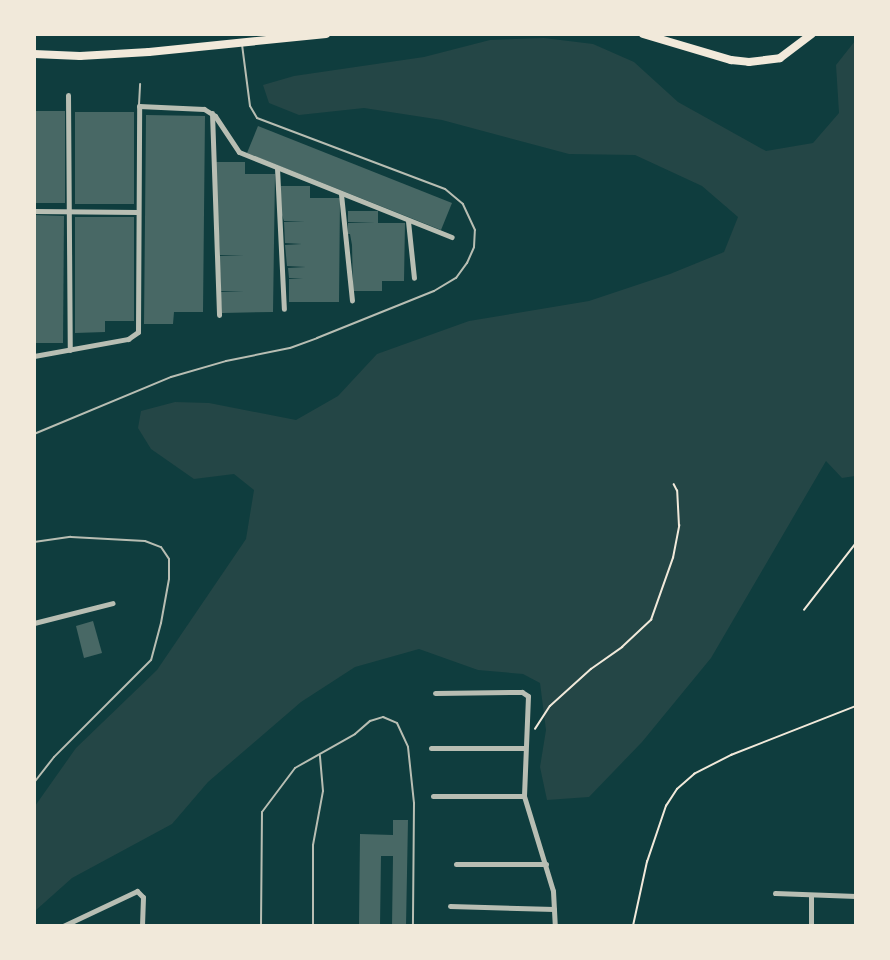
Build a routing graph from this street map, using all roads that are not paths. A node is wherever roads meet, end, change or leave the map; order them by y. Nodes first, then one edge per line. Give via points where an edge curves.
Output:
1 (326, 34) edge
2 (643, 34) edge
3 (812, 34) edge
4 (242, 44) junction
5 (34, 54) edge
6 (140, 84) dead end
7 (68, 94) dead end
8 (139, 106) junction
9 (212, 113) junction
10 (277, 168) junction
11 (341, 194) junction
12 (34, 211) edge
13 (69, 211) junction
14 (138, 212) junction
15 (408, 220) junction
16 (452, 237) dead end
17 (414, 278) dead end
18 (351, 300) dead end
19 (284, 309) dead end
20 (219, 315) dead end
21 (70, 350) junction
22 (34, 356) edge
23 (34, 434) edge
24 (34, 542) edge
25 (113, 603) dead end
26 (34, 623) edge
27 (435, 693) dead end
28 (432, 748) dead end
29 (524, 748) junction
30 (320, 755) junction
31 (34, 783) edge
32 (433, 796) dead end
33 (524, 796) junction
34 (456, 864) dead end
35 (546, 864) junction
36 (775, 893) dead end
37 (811, 895) junction
38 (855, 896) edge
39 (450, 906) dead end
40 (554, 909) junction
41 (63, 926) edge
42 (142, 926) edge
43 (261, 926) edge
44 (313, 926) edge
45 (413, 926) edge
46 (555, 926) edge
47 (811, 926) edge

1 - 4 main road
2 - 3 main road via 749,62 780,58
4 - 5 main road via 80,56
4 - 23 lane via 250,106 257,118 445,189 463,204 475,230 474,247 467,263 456,278 434,291 327,334 290,348 171,377
6 - 8 lane
7 - 13 street
8 - 9 street via 197,107
8 - 14 street
9 - 10 street via 239,152
9 - 20 street
10 - 11 street
10 - 19 street
11 - 15 street
11 - 18 street
12 - 13 street
13 - 14 street
13 - 21 street
14 - 21 street via 137,334
15 - 16 street
15 - 17 street
21 - 22 street
24 - 31 lane via 71,537 145,541 161,547 169,559 169,579 151,660 54,757
25 - 26 street
27 - 29 street via 522,692 529,703
28 - 29 street
29 - 33 street
30 - 43 lane via 295,768 262,812
30 - 44 lane via 323,790 313,845
30 - 45 lane via 370,721 383,717 397,723 408,747 414,803
32 - 33 street
33 - 35 street
34 - 35 street
35 - 40 street
36 - 37 street
37 - 38 street
37 - 47 street
39 - 40 street
40 - 46 street
41 - 42 street via 137,891 143,897

